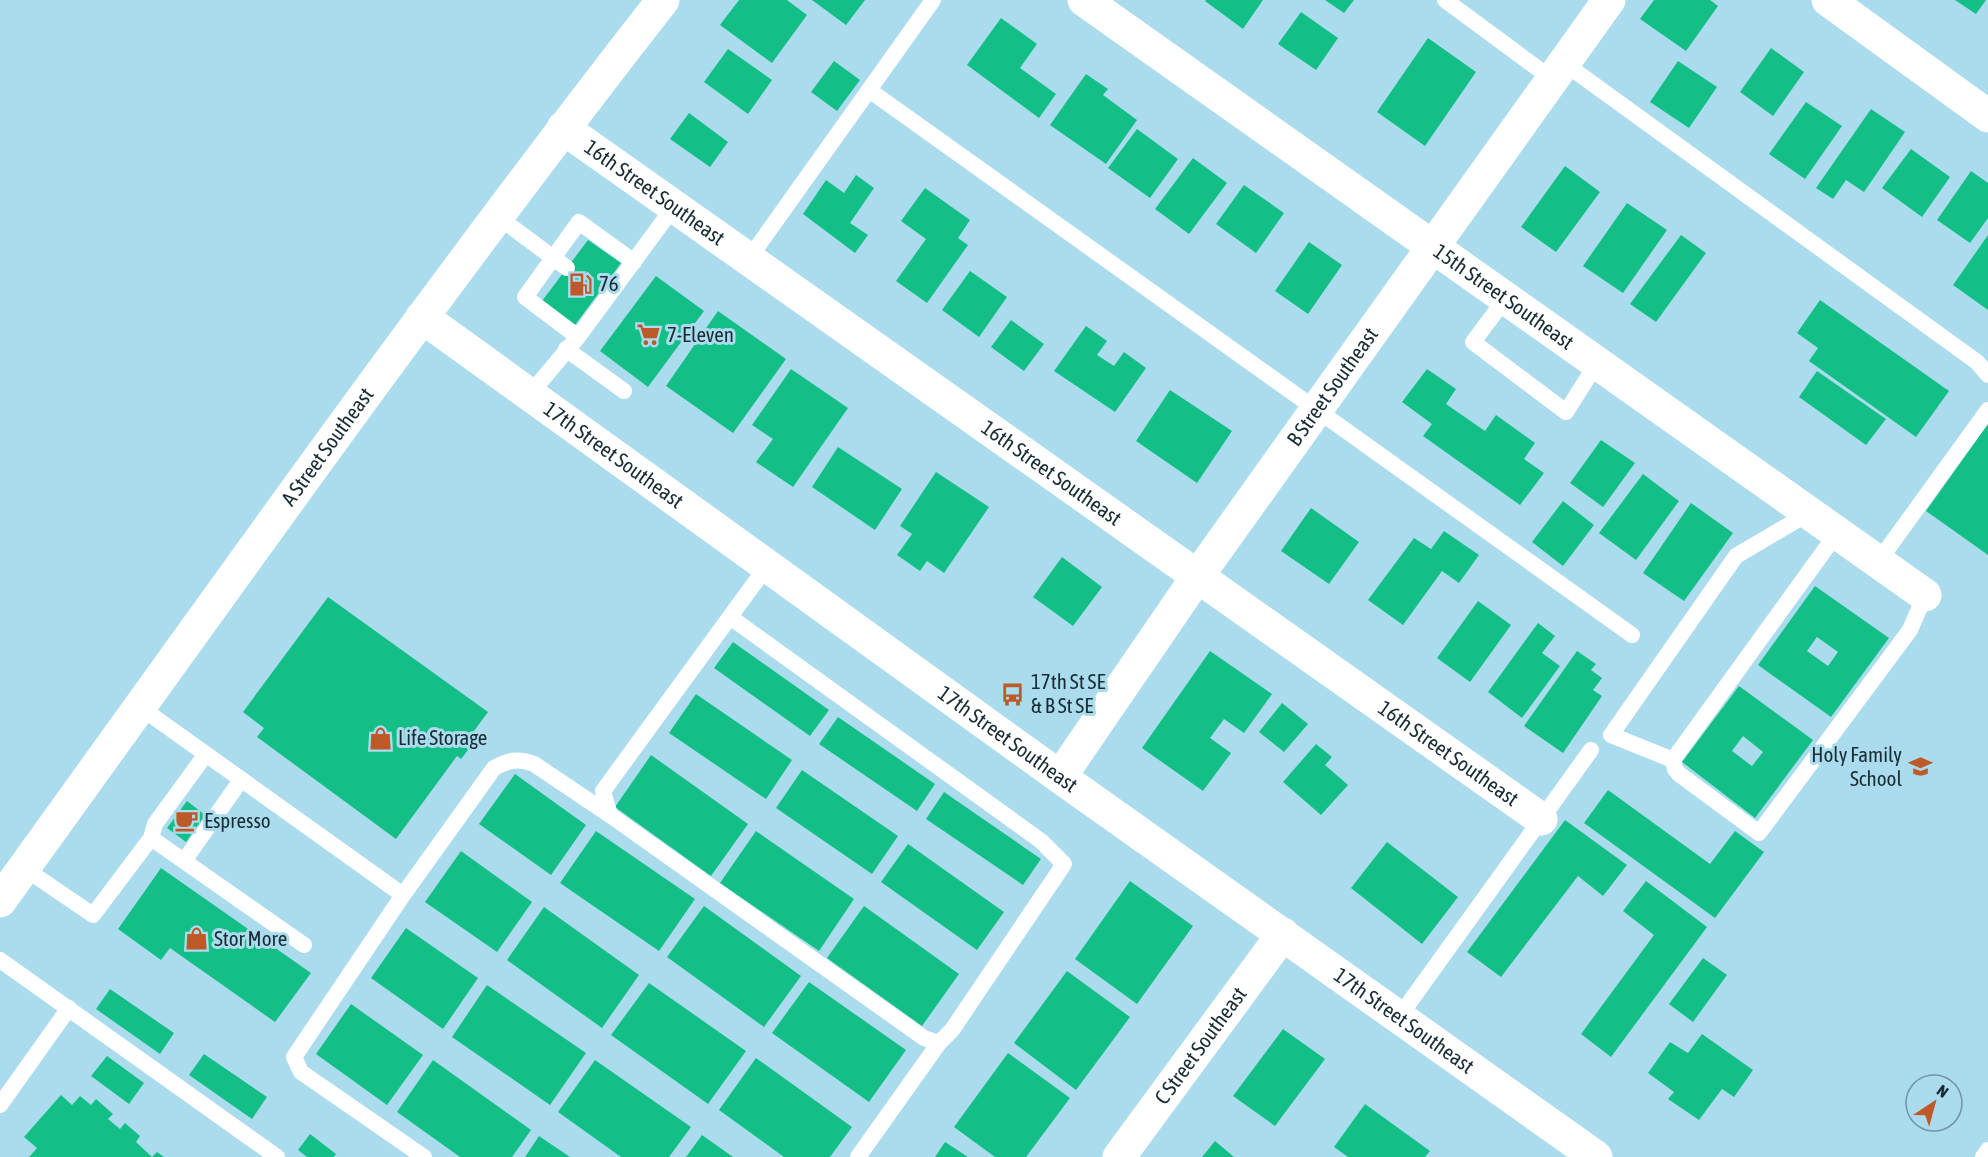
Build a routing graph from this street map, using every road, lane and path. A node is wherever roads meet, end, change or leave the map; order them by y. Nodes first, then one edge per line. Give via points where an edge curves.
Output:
1 (663, 0) edge
2 (933, 0) edge
3 (1084, 0) edge
4 (1445, 0) edge
5 (1609, 0) edge
6 (1828, 0) edge
7 (1558, 71) junction
8 (869, 90) junction
9 (1988, 116) edge
10 (562, 128) junction
11 (673, 208) junction
12 (497, 216) junction
13 (1433, 247) junction
14 (748, 260) junction
15 (634, 262) junction
16 (560, 263) junction
17 (1506, 298) junction
18 (422, 317) junction
19 (578, 337) junction
20 (566, 349) junction
21 (1597, 363) junction
22 (1988, 375) edge
23 (624, 391) dead end
24 (530, 394) junction
25 (1316, 410) junction
26 (1988, 410) edge
27 (1809, 513) junction
28 (1837, 533) junction
29 (1878, 562) junction
30 (767, 566) junction
31 (1197, 577) junction
32 (1925, 595) joint
33 (730, 617) junction
34 (1632, 635) dead end
35 (140, 707) junction
36 (1591, 750) dead end
37 (206, 754) junction
38 (1673, 760) junction
39 (1060, 777) junction
40 (242, 780) junction
41 (610, 815) junction
42 (1541, 819) junction
43 (151, 838) junction
44 (184, 861) junction
45 (24, 868) junction
46 (403, 895) junction
47 (0, 901) edge
48 (1283, 934) junction
49 (304, 945) dead end
50 (0, 960) edge
51 (69, 1008) junction
52 (1399, 1017) junction
53 (939, 1043) junction
54 (0, 1105) edge
55 (1988, 1150) edge
56 (277, 1157) edge
57 (424, 1157) edge
58 (858, 1157) edge
59 (1119, 1157) edge
60 (1596, 1157) edge
61 (1983, 1157) edge

1 - 10 street, A Street Southeast
2 - 8 lane
3 - 13 street, 15th Street Southeast
4 - 7 lane
5 - 7 street, B Street Southeast
6 - 9 street
7 - 13 street, B Street Southeast
7 - 22 lane via 1977,362
8 - 14 lane
8 - 25 lane
10 - 11 street, 16th Street Southeast
10 - 12 street, A Street Southeast
11 - 14 street, 16th Street Southeast
11 - 15 lane
12 - 16 lane
12 - 18 street, A Street Southeast
13 - 17 street, 15th Street Southeast
13 - 25 street, B Street Southeast
14 - 31 street, 16th Street Southeast
15 - 16 lane via 579,222
15 - 19 lane via 603,296
16 - 19 lane via 525,297
17 - 21 street, 15th Street Southeast
17 - 21 lane via 1473,342 1566,412
18 - 24 street, 17th Street Southeast
18 - 35 street, A Street Southeast
19 - 20 lane
20 - 23 lane
20 - 24 lane
21 - 27 street, 15th Street Southeast
24 - 30 street, 17th Street Southeast
25 - 31 street, B Street Southeast
25 - 34 lane
26 - 29 lane
27 - 28 street, 15th Street Southeast
27 - 38 lane via 1736,556 1611,735
28 - 29 street, 15th Street Southeast
28 - 38 lane
29 - 32 street, 15th Street Southeast
30 - 33 lane
30 - 39 street, 17th Street Southeast
31 - 39 street, B Street Southeast
31 - 42 street, 16th Street Southeast
32 - 38 lane via 1910,630 1759,834 1679,774
33 - 41 lane via 603,790
33 - 53 lane via 1041,841 1064,864 952,1030
35 - 37 lane
35 - 45 street, A Street Southeast
36 - 42 lane
37 - 40 lane
37 - 43 lane via 155,824
39 - 48 street, 17th Street Southeast
40 - 44 lane
40 - 46 lane
41 - 46 lane via 534,764 510,760 494,768
41 - 53 lane via 924,1038
42 - 52 lane
43 - 44 lane
43 - 45 lane via 93,915
44 - 49 lane
45 - 47 street, A Street Southeast
46 - 57 lane via 294,1057 301,1072
48 - 52 street, 17th Street Southeast
48 - 59 street, C Street Southeast
50 - 51 lane
51 - 54 lane
51 - 56 lane
52 - 60 street, 17th Street Southeast
53 - 58 lane
55 - 61 lane

